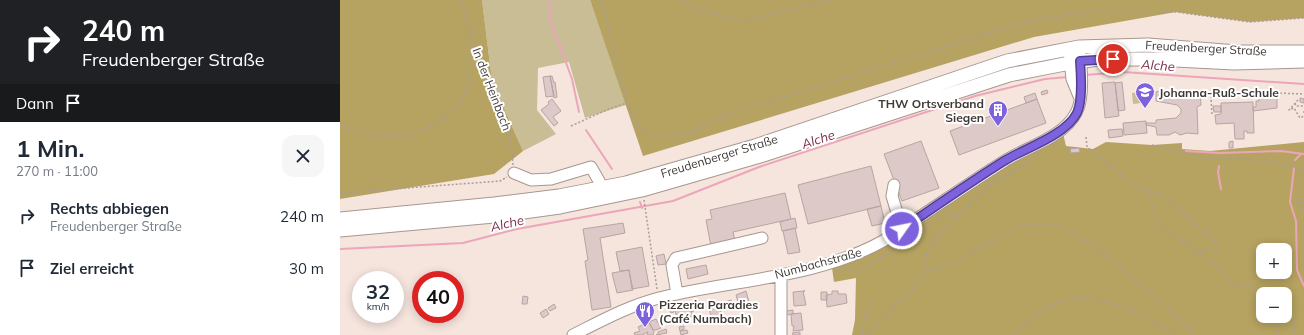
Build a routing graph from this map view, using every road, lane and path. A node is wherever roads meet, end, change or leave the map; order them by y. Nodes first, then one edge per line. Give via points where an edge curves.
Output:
1 (461, 0) edge
2 (600, 0) edge
3 (681, 0) edge
4 (831, 0) edge
5 (1304, 18) edge
6 (470, 31) junction
7 (1074, 48) junction
8 (1304, 52) edge
9 (1304, 61) edge
10 (1075, 62) junction
11 (1304, 94) edge
12 (1298, 100) dead end
13 (628, 103) junction
14 (1295, 103) junction
15 (1296, 106) junction
16 (1304, 106) edge
17 (1294, 108) junction
18 (1212, 114) dead end
19 (1304, 116) edge
20 (340, 126) edge
21 (571, 126) dead end
22 (1086, 137) dead end
23 (1152, 145) dead end
24 (1043, 149) dead end
25 (1300, 169) junction
26 (1304, 169) edge
27 (514, 173) junction
28 (601, 188) junction
29 (891, 190) dead end
30 (1147, 190) junction
31 (340, 193) edge
32 (1304, 202) edge
33 (644, 203) dead end
34 (1299, 203) junction
35 (1304, 212) edge
36 (962, 214) junction
37 (340, 219) edge
38 (902, 229) junction
39 (340, 230) edge
40 (762, 238) dead end
41 (1198, 254) junction
42 (832, 262) junction
43 (926, 270) junction
44 (781, 275) junction
45 (1256, 289) edge
46 (678, 294) junction
47 (659, 298) junction
48 (872, 300) dead end
49 (1292, 316) edge
50 (1279, 323) edge
51 (579, 334) edge
52 (781, 335) edge
53 (862, 335) edge
54 (867, 335) edge
55 (1016, 335) edge
56 (1175, 335) edge
57 (1194, 335) edge
58 (1279, 335) edge
59 (1295, 335) edge

1 - 6 path, In der Heinbach
2 - 13 path
3 - 4 path via 689,7 742,21
5 - 13 path via 1250,22 1176,12 1092,11 1028,21 739,109 686,134 653,137 639,127
6 - 20 path via 467,88 458,105 441,120 402,136 386,137
6 - 27 path, In der Heinbach via 485,76 510,132
7 - 8 main road, Freudenberger Straße via 1148,45 1237,52
7 - 10 street, Numbachstraße
7 - 28 main road, Freudenberger Straße via 1007,61 755,146 664,173
9 - 10 main road, Freudenberger Straße via 1234,63 1156,59
10 - 38 street, Numbachstraße via 1080,96 1077,112 1062,129 1005,160
10 - 39 main road, Freudenberger Straße via 1009,75 760,156 642,190 552,208 494,216
11 - 18 path via 1220,91 1211,98
12 - 14 path
13 - 21 path
14 - 15 path
14 - 17 path via 1289,110
15 - 16 path
15 - 17 path
17 - 19 path via 1300,118
22 - 30 path via 1087,147 1135,186
23 - 25 path via 1207,158 1263,160
24 - 36 path via 1034,159 990,185
25 - 26 path
25 - 34 path
27 - 28 street via 531,180 551,178 591,167
27 - 31 path via 500,181
28 - 37 main road, Freudenberger Straße via 494,204
29 - 38 street
30 - 41 path via 1161,228 1182,240
30 - 41 path via 1172,202 1216,242 1216,248 1200,250
32 - 34 path
33 - 47 path
34 - 35 path
36 - 42 path via 947,215 859,272 838,270
36 - 43 path via 937,237 927,252 924,263
38 - 42 street, Numbachstraße via 866,250
40 - 46 street via 676,258 672,265
41 - 45 path via 1224,273 1232,285 1251,284
42 - 44 street, Numbachstraße
43 - 54 path via 912,290
43 - 57 path via 938,269 1025,224 1049,224 1070,230 1111,260 1188,326
44 - 46 street, Numbachstraße
44 - 52 street
46 - 47 street, Numbachstraße
47 - 51 street, Numbachstraße via 621,311
48 - 53 path via 864,320
49 - 59 path
50 - 58 path
55 - 56 path via 1046,307 1065,300 1085,298 1128,310

